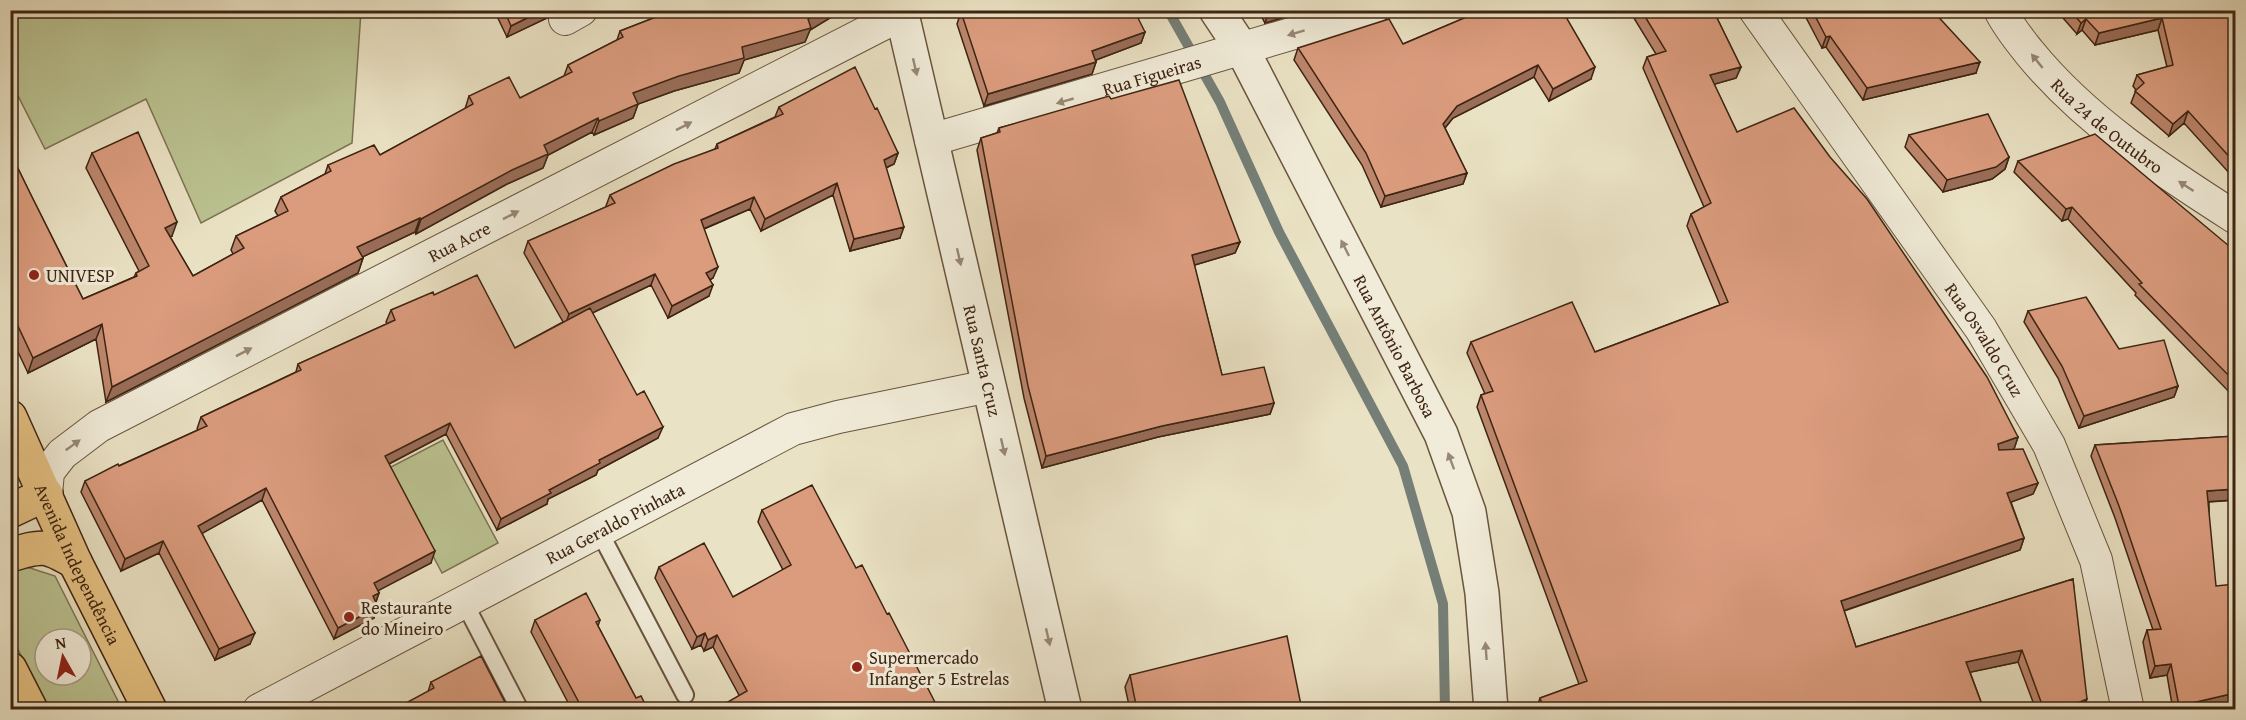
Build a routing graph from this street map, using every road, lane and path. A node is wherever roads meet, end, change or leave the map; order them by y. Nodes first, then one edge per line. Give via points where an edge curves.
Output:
1 (1216, 10) edge
2 (1372, 10) edge
3 (1755, 10) edge
4 (2000, 10) edge
5 (902, 12) edge
6 (1242, 49) junction
7 (932, 140) junction
8 (2235, 218) edge
9 (989, 386) junction
10 (13, 437) edge
11 (46, 494) junction
12 (10, 512) edge
13 (599, 531) junction
14 (10, 555) edge
15 (75, 562) junction
16 (464, 602) junction
17 (10, 669) edge
18 (685, 695) dead end
19 (31, 710) edge
20 (150, 710) edge
21 (259, 710) edge
22 (520, 710) edge
23 (1065, 710) edge
24 (1491, 710) edge
25 (2128, 710) edge

1 - 6 street, Rua Antônio Barbosa
2 -> 6 street, Rua Figueiras
3 - 25 street, Rua Osvaldo Cruz via 1981,329 2049,445 2096,560
8 -> 4 street, Rua 24 de Outubro via 2110,132 2046,73
5 -> 7 street, Rua Santa Cruz
11 -> 5 street, Rua Acre via 48,472 62,454 99,426
6 -> 7 street, Rua Figueiras
24 -> 6 street, Rua Antônio Barbosa via 1482,593 1469,512 1441,434
7 -> 9 street, Rua Santa Cruz
9 - 13 street, Rua Geraldo Pinhata via 793,429
9 -> 23 street, Rua Santa Cruz
10 - 11 main road, Avenida Independência
11 - 12 main road
11 - 15 main road, Avenida Independência
13 - 16 street, Rua Geraldo Pinhata
13 - 18 lane
14 - 15 main road via 50,548
15 - 20 main road, Avenida Independência
16 - 21 street, Rua Geraldo Pinhata
16 - 22 lane
17 - 19 main road

